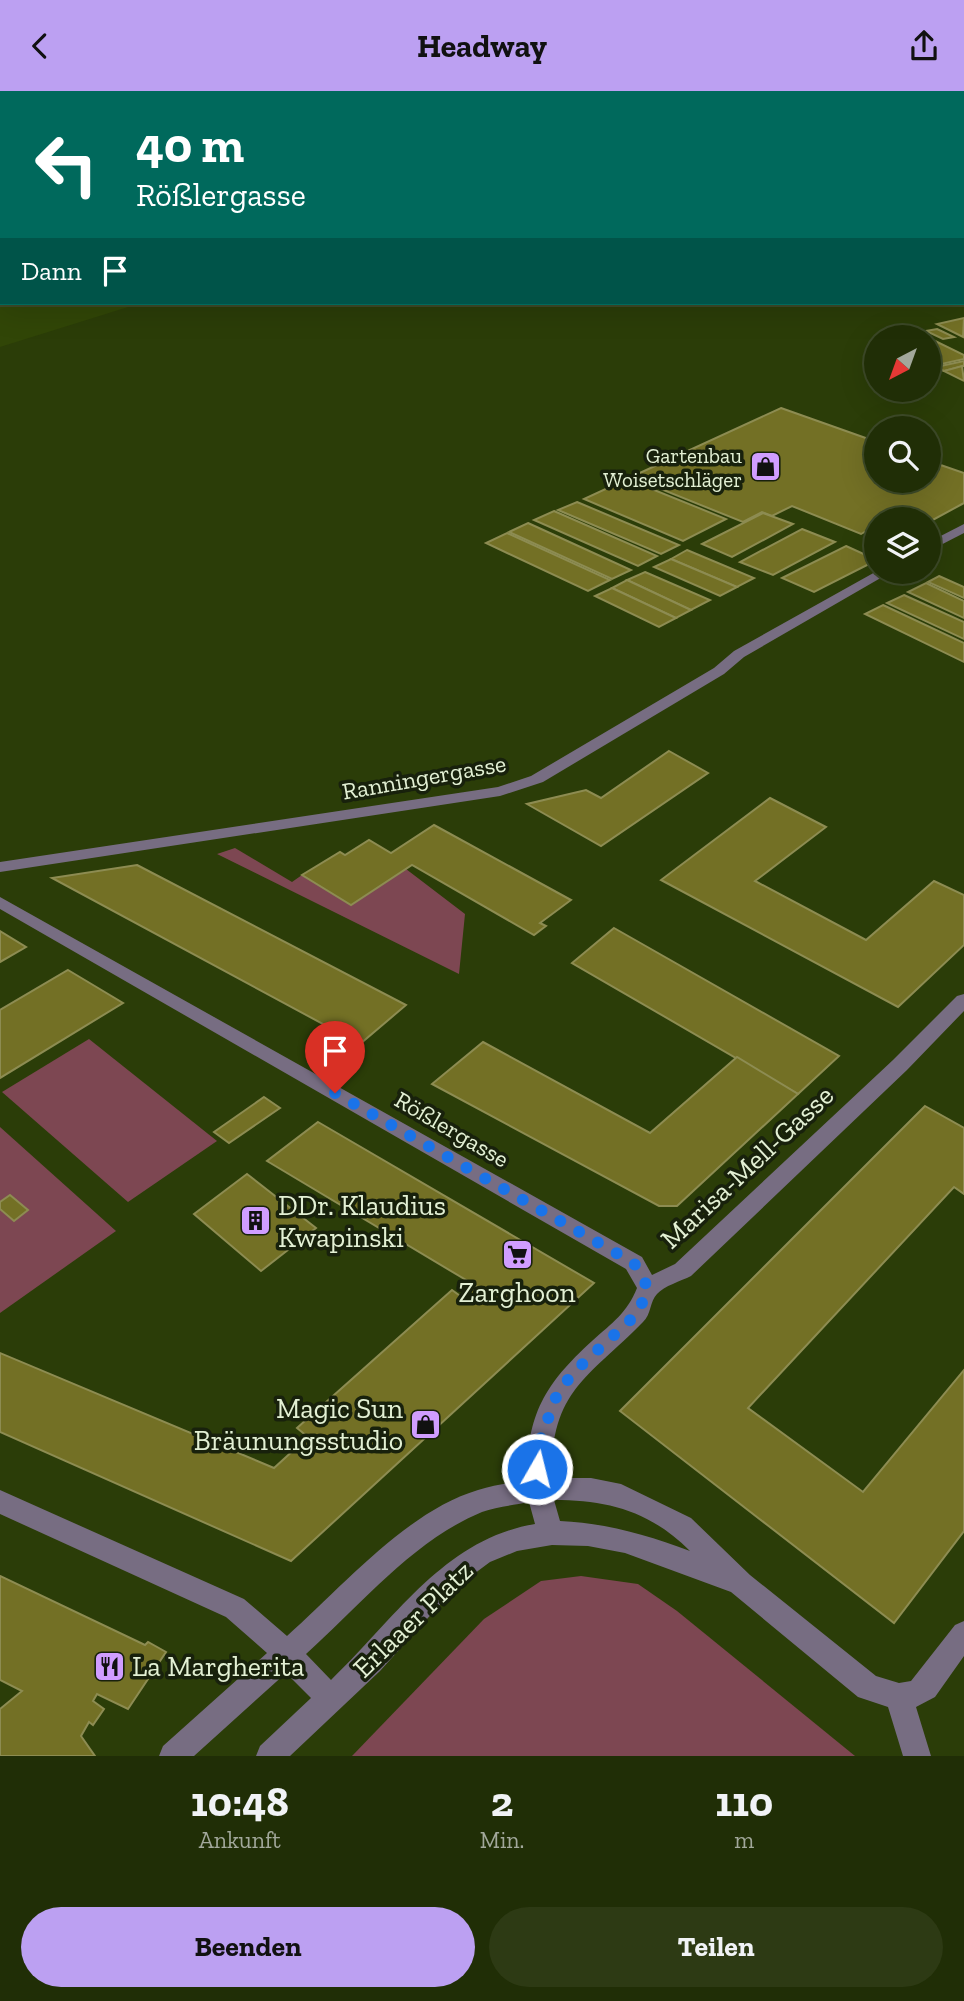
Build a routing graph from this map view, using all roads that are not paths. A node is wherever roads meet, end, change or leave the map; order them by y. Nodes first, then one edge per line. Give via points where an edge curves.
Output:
1 (964, 528) edge
2 (941, 540) edge
3 (864, 584) edge
4 (0, 867) edge
5 (2, 905) edge
6 (964, 1000) edge
7 (648, 1288) junction
8 (538, 1489) junction
9 (0, 1502) edge
10 (550, 1532) junction
11 (741, 1584) junction
12 (964, 1634) edge
13 (287, 1654) junction
14 (330, 1697) junction
15 (900, 1697) junction
16 (173, 1756) edge
17 (270, 1756) edge
18 (917, 1756) edge

1 - 2 street
3 - 4 street, Ranningergasse via 739,654 719,671 537,779 500,790
5 - 7 street, Rößlergasse via 634,1263
6 - 7 street, Marisa-Mell-Gasse via 683,1270
7 - 8 street via 638,1313 558,1392 539,1443
8 - 10 street
8 - 11 street, Erlaaer Platz via 591,1489 648,1507 682,1526
8 - 13 street, Erlaaer Platz via 480,1501 430,1526
9 - 13 street via 235,1608
10 - 11 street, Erlaaer Platz via 591,1533 635,1542
10 - 14 street, Erlaaer Platz via 498,1546 448,1577
11 - 15 street, Erlaaer Platz via 857,1680
12 - 15 street via 925,1687
13 - 14 street
13 - 16 street, Erlaaer Platz
14 - 17 street, Erlaaer Platz
15 - 18 street

